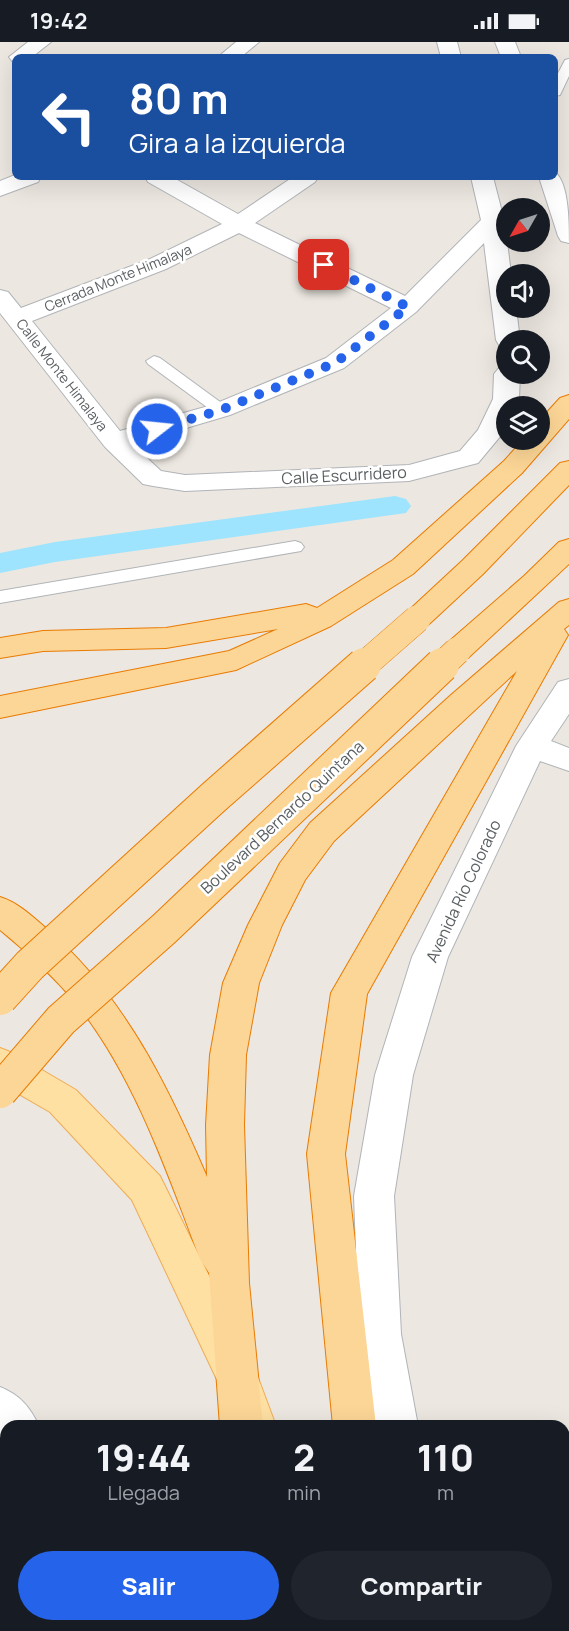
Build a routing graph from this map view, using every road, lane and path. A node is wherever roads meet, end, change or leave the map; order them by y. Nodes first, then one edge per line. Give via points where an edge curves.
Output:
1 (41, 42) edge
2 (249, 42) edge
3 (24, 54) edge
4 (232, 54) edge
5 (569, 63) edge
6 (558, 86) edge
7 (22, 180) edge
8 (161, 180) edge
9 (303, 180) edge
10 (483, 180) edge
11 (550, 180) edge
12 (0, 189) edge
13 (550, 198) edge
14 (496, 210) edge
15 (550, 212) edge
16 (496, 223) edge
17 (239, 224) junction
18 (569, 236) edge
19 (502, 252) edge
20 (0, 297) edge
21 (408, 307) junction
22 (18, 318) junction
23 (507, 330) edge
24 (154, 361) dead end
25 (507, 384) edge
26 (569, 403) edge
27 (221, 410) junction
28 (550, 425) edge
29 (114, 441) junction
30 (528, 450) edge
31 (569, 469) edge
32 (185, 483) joint
33 (295, 547) dead end
34 (569, 548) edge
35 (0, 597) edge
36 (348, 602) junction
37 (567, 611) edge
38 (0, 648) edge
39 (569, 690) edge
40 (0, 707) edge
41 (532, 746) junction
42 (569, 760) edge
43 (0, 910) edge
44 (0, 998) edge
45 (0, 1064) edge
46 (0, 1091) edge
47 (229, 1283) junction
48 (239, 1381) junction
49 (0, 1408) edge
50 (11, 1420) edge
51 (241, 1420) edge
52 (253, 1420) edge
53 (354, 1420) edge
54 (395, 1420) edge

1 - 3 street
2 - 4 street
5 - 6 lane
7 - 12 street
8 - 17 street
9 - 17 street, Cerrada Monte Himalaya
10 - 14 street
11 - 13 street
15 - 18 street
16 - 21 street
17 - 21 street
17 - 22 street, Cerrada Monte Himalaya via 158,264
19 - 23 street
20 - 22 street, Calle Monte Himalaya
21 - 27 street via 335,363
22 - 29 street, Calle Monte Himalaya
24 - 27 lane
25 - 32 street, Calle Escurridero via 506,399 490,433 469,457 409,473
26 - 28 highway
27 - 29 street
29 - 32 street, Calle Monte Himalaya via 153,478
30 - 36 highway via 403,567
31 - 44 highway, bridge via 474,567 214,797 30,965
33 - 35 lane
34 - 46 highway, Boulevard Bernardo Quintana, bridge via 62,1020
36 - 38 highway via 291,618 166,638 43,641
36 - 40 highway via 236,660
37 - 47 highway via 322,832 292,872 265,925 241,983 228,1055 225,1125
37 - 53 highway via 349,993 326,1154
39 - 41 street, Avenida Río Colorado
41 - 42 street
41 - 54 street, Avenida Río Colorado via 430,957 394,1075 374,1196 380,1334
43 - 47 highway via 48,951 99,1007 139,1074 185,1170
45 - 48 main road via 63,1101 146,1188
47 - 48 highway
48 - 51 highway
48 - 52 main road
49 - 50 street

